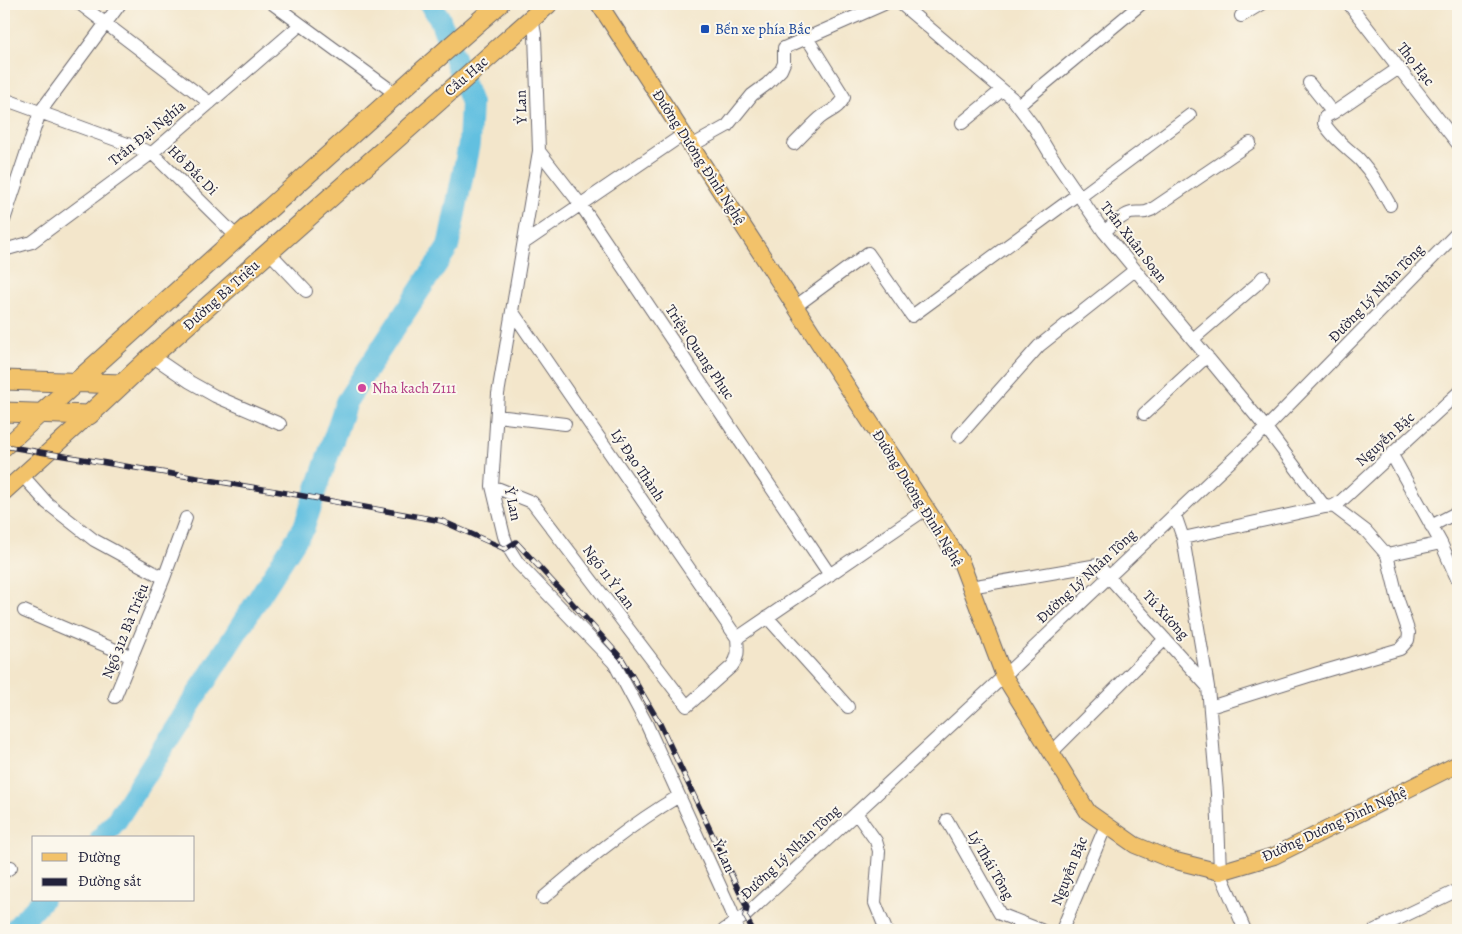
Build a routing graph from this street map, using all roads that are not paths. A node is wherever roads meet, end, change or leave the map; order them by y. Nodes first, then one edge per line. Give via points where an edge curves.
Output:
1 (80, 4) edge
2 (120, 4) edge
3 (273, 4) edge
4 (499, 4) edge
5 (548, 4) edge
6 (599, 4) edge
7 (884, 4) edge
8 (900, 4) edge
9 (1141, 4) edge
10 (1261, 4) edge
11 (1349, 4) edge
12 (1241, 16) dead end
13 (532, 18) junction
14 (106, 23) junction
15 (300, 25) junction
16 (806, 38) junction
17 (1399, 68) junction
18 (1309, 83) dead end
19 (1002, 90) junction
20 (396, 94) junction
21 (4, 99) edge
22 (439, 100) joint
23 (210, 103) junction
24 (1018, 106) junction
25 (40, 112) junction
26 (1333, 113) junction
27 (1190, 115) dead end
28 (962, 123) dead end
29 (687, 140) junction
30 (1250, 143) dead end
31 (794, 144) dead end
32 (1458, 144) edge
33 (539, 151) junction
34 (152, 153) junction
35 (1079, 196) junction
36 (581, 205) junction
37 (1390, 205) dead end
38 (4, 220) edge
39 (1104, 232) junction
40 (1458, 232) edge
41 (237, 237) junction
42 (524, 243) junction
43 (4, 250) edge
44 (269, 252) junction
45 (1135, 270) junction
46 (1263, 277) dead end
47 (306, 291) dead end
48 (796, 306) junction
49 (512, 311) junction
50 (1193, 339) junction
51 (152, 356) junction
52 (1207, 356) junction
53 (4, 380) edge
54 (76, 382) junction
55 (122, 384) junction
56 (1458, 393) edge
57 (4, 412) edge
58 (42, 414) junction
59 (1144, 414) dead end
60 (89, 415) junction
61 (497, 416) junction
62 (280, 424) dead end
63 (565, 424) dead end
64 (1266, 428) junction
65 (958, 436) dead end
66 (4, 448) edge
67 (1392, 455) junction
68 (22, 476) junction
69 (492, 486) junction
70 (4, 492) edge
71 (1329, 507) junction
72 (926, 508) junction
73 (1458, 512) edge
74 (1175, 514) junction
75 (186, 518) dead end
76 (1431, 526) junction
77 (1183, 538) junction
78 (1440, 542) junction
79 (1387, 555) junction
80 (830, 575) junction
81 (1109, 576) junction
82 (164, 578) junction
83 (1458, 581) edge
84 (970, 587) junction
85 (24, 612) dead end
86 (767, 617) junction
87 (737, 638) junction
88 (1165, 639) junction
89 (132, 656) junction
90 (1004, 676) junction
91 (1208, 687) junction
92 (115, 697) dead end
93 (848, 706) dead end
94 (1210, 707) junction
95 (1051, 753) junction
96 (1458, 764) edge
97 (679, 796) junction
98 (856, 813) junction
99 (947, 820) dead end
100 (1106, 825) junction
101 (1220, 872) junction
102 (1458, 890) edge
103 (543, 898) dead end
104 (732, 928) edge
105 (886, 930) edge
106 (1041, 930) edge
107 (1062, 930) edge
108 (1245, 930) edge
109 (1375, 930) edge

1 - 14 street
2 - 14 street
3 - 15 street
4 - 20 highway
5 - 13 highway
6 - 29 main road, Đường Dương Đình Nghệ
7 - 16 street
8 - 19 street, Trần Xuân Soạn
9 - 24 street
10 - 12 street
11 - 17 street, Thọ Hạc
13 - 22 highway, Cầu Hạc
13 - 33 street, Ỷ Lan
14 - 23 street
14 - 25 street
15 - 20 street
15 - 23 street, Trần Đại Nghĩa
16 - 29 street via 784,48 781,70 752,95 727,126 715,134
16 - 31 street via 844,97 838,107 821,118
17 - 26 street
17 - 32 street, Thọ Hạc
18 - 26 street
19 - 24 street, Trần Xuân Soạn
19 - 28 street
20 - 41 highway
21 - 25 street, Hồ Đắc Di
22 - 44 highway, Đường Bà Triệu
23 - 34 street, Trần Đại Nghĩa
24 - 35 street, Trần Xuân Soạn
25 - 34 street, Hồ Đắc Di
25 - 38 street
26 - 37 street via 1325,117 1324,123 1370,172
27 - 35 street
29 - 36 street
29 - 48 main road, Đường Dương Đình Nghệ
30 - 39 street via 1151,210 1126,215
33 - 36 street, Triệu Quang Phục
33 - 42 street, Ỷ Lan
34 - 41 street, Hồ Đắc Di
34 - 43 street, Trần Đại Nghĩa via 32,242
35 - 39 street, Trần Xuân Soạn
35 - 48 street via 912,316 868,253
36 - 42 street
36 - 80 street, Triệu Quang Phục
39 - 45 street, Trần Xuân Soạn
40 - 64 street, Đường Lý Nhân Tông
41 - 54 highway
42 - 49 street, Ỷ Lan
44 - 47 street
44 - 51 highway, Đường Bà Triệu
45 - 50 street, Trần Xuân Soạn
45 - 65 street via 1039,346
46 - 50 street
48 - 72 main road, Đường Dương Đình Nghệ
49 - 61 street, Ỷ Lan
49 - 87 street, Lý Đạo Thành
50 - 52 street, Trần Xuân Soạn
51 - 55 highway, Đường Bà Triệu
51 - 62 street via 215,396
52 - 59 street
52 - 64 street, Trần Xuân Soạn
53 - 54 highway
54 - 55 highway
54 - 58 highway
55 - 60 highway, Đường Bà Triệu
56 - 67 street, Nguyễn Bặc
57 - 58 highway
58 - 60 highway
58 - 66 main road
60 - 68 main road, Đường Bà Triệu
61 - 63 street
61 - 69 street, Ỷ Lan
64 - 71 street, Trần Xuân Soạn
64 - 74 street, Đường Lý Nhân Tông
67 - 71 street, Nguyễn Bặc
67 - 76 street
68 - 70 main road, Đường Bà Triệu
68 - 82 street, Ngõ 312 Bà Triệu via 47,503 94,540
69 - 87 street, Ngõ 11 Ỷ Lan via 532,502 687,706 737,660
69 - 97 street, Ỷ Lan via 508,547 518,564 614,663
71 - 77 street
71 - 79 street, Trần Xuân Soạn via 1366,530
72 - 80 street
72 - 84 main road, Đường Dương Đình Nghệ via 960,562
73 - 76 street
74 - 77 street
74 - 81 street, Đường Lý Nhân Tông
75 - 82 street, Ngõ 312 Bà Triệu
76 - 78 street
77 - 91 street
78 - 79 street
78 - 83 street
79 - 94 street via 1409,633 1400,650
80 - 86 street
81 - 84 street, Tú Xương via 1098,565
81 - 88 street, Tú Xương
81 - 90 street, Đường Lý Nhân Tông
82 - 89 street, Ngõ 312 Bà Triệu
84 - 90 main road, Đường Dương Đình Nghệ
85 - 89 street
86 - 87 street
86 - 93 street
88 - 91 street, Tú Xương
88 - 95 street
89 - 92 street, Ngõ 312 Bà Triệu
90 - 95 main road, Đường Dương Đình Nghệ
90 - 98 street, Đường Lý Nhân Tông
91 - 94 street
94 - 101 street
95 - 100 main road, Đường Dương Đình Nghệ via 1088,812
96 - 101 main road, Đường Dương Đình Nghệ via 1274,856
97 - 103 street via 643,818
97 - 104 street, Ỷ Lan via 731,910
98 - 104 street, Đường Lý Nhân Tông
98 - 105 street via 876,841 879,851 875,902
99 - 106 street, Lý Thái Tông via 1000,914
100 - 101 main road, Đường Dương Đình Nghệ via 1135,845 1172,860
100 - 107 street, Nguyễn Bặc
101 - 108 street
102 - 109 street

